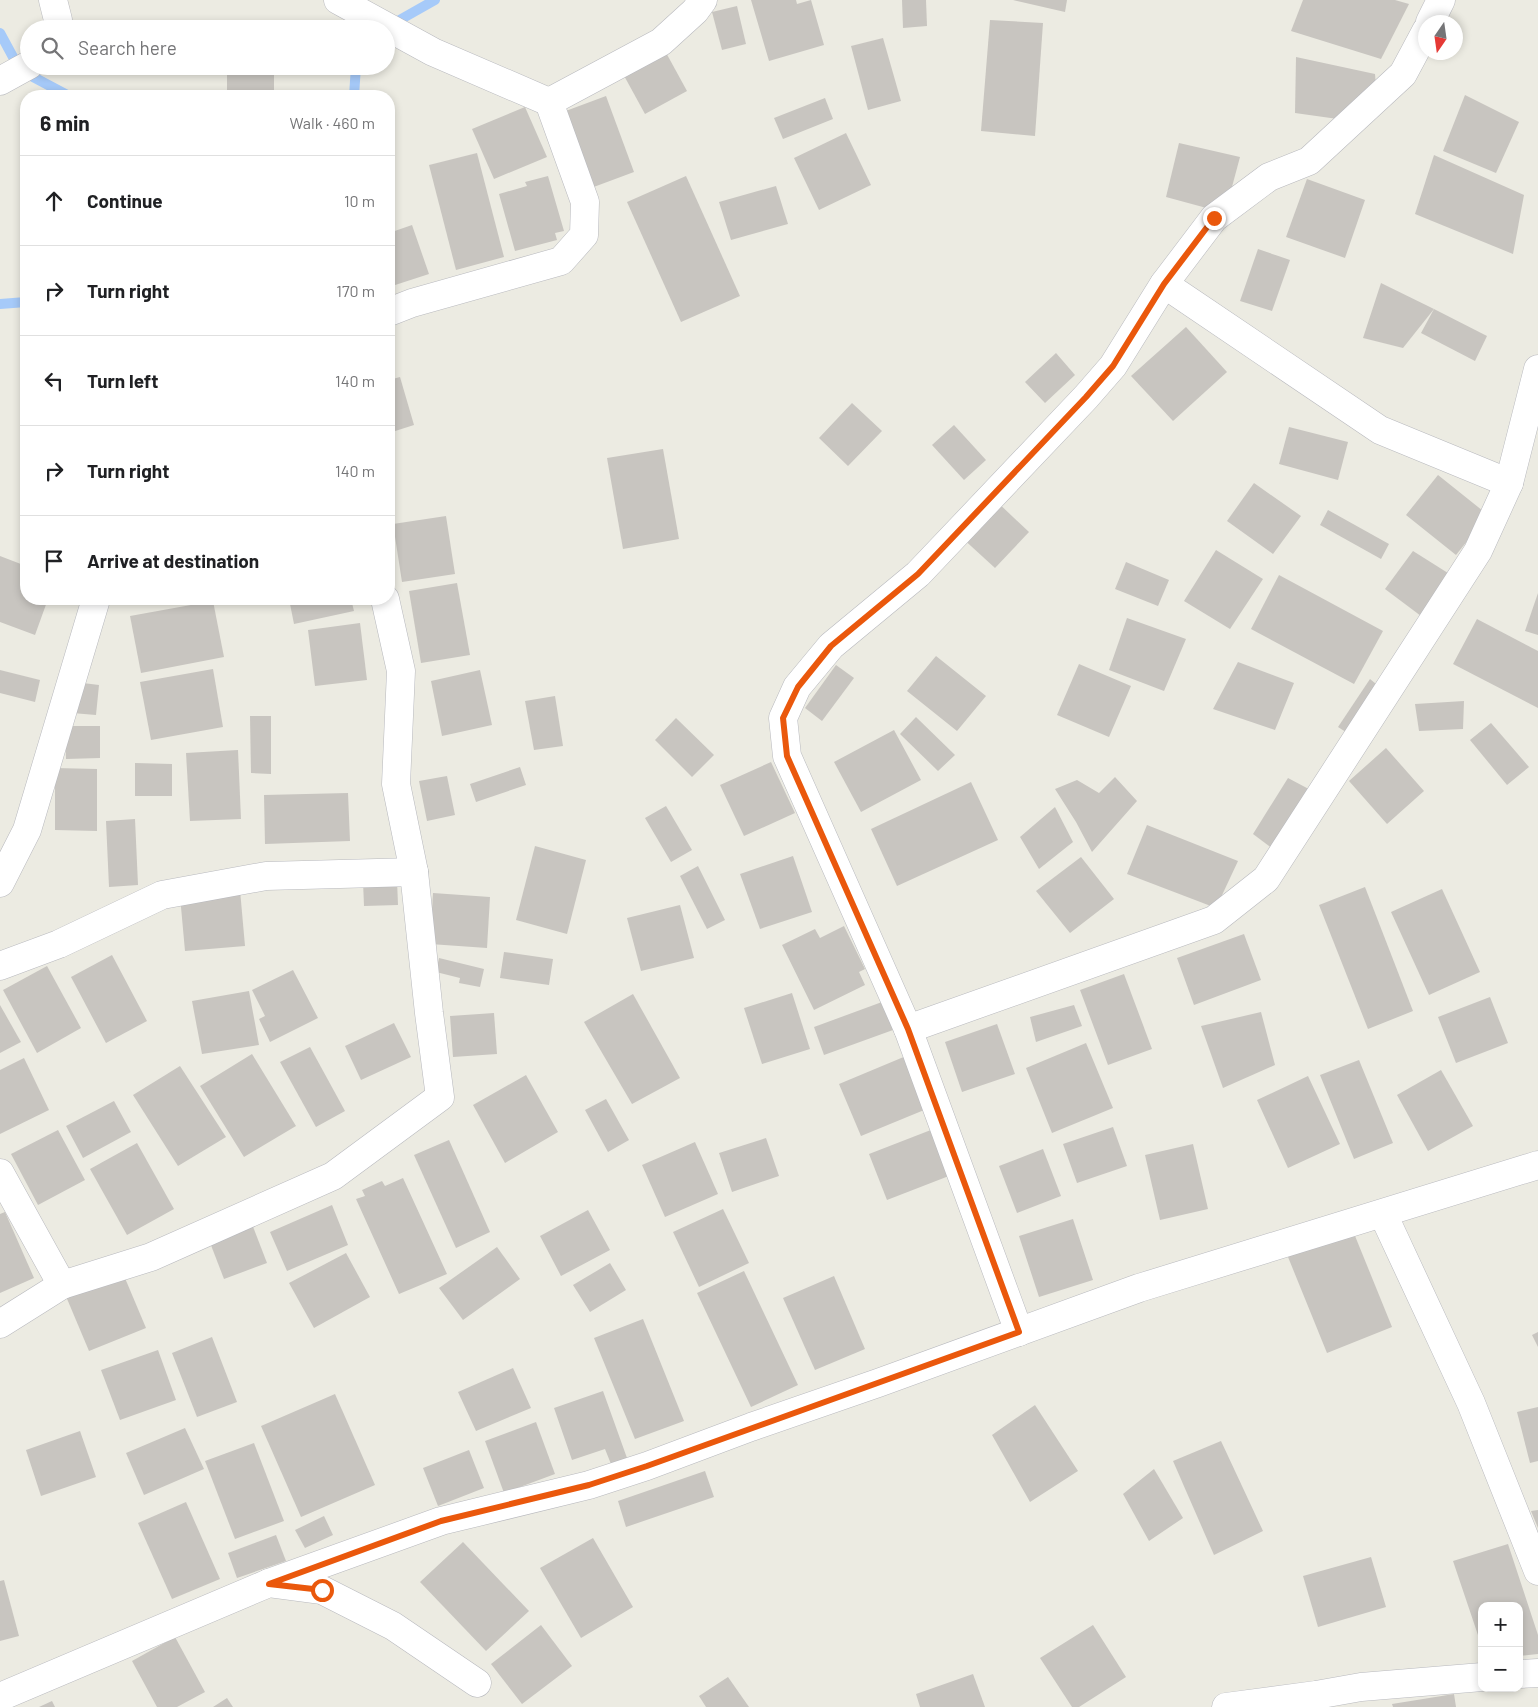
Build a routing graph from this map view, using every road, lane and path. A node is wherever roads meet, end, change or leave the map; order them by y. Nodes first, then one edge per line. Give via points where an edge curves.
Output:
1 (53, 0) edge
2 (338, 0) edge
3 (703, 0) edge
4 (1442, 0) edge
5 (1434, 15) edge
6 (58, 20) edge
7 (374, 20) edge
8 (395, 32) edge
9 (1418, 46) edge
10 (20, 70) edge
11 (0, 80) edge
12 (549, 102) junction
13 (1164, 284) junction
14 (395, 310) edge
15 (1538, 369) edge
16 (1509, 483) junction
17 (94, 605) edge
18 (386, 605) edge
19 (414, 872) junction
20 (0, 883) edge
21 (0, 966) edge
22 (908, 1029) junction
23 (1538, 1165) edge
24 (0, 1173) edge
25 (1383, 1214) junction
26 (62, 1285) junction
27 (0, 1324) edge
28 (1019, 1332) junction
29 (1538, 1572) edge
30 (269, 1584) junction
31 (1538, 1673) edge
32 (1523, 1674) edge
33 (1478, 1678) edge
34 (477, 1683) dead end
35 (0, 1697) edge
36 (1362, 1697) edge
37 (1226, 1707) edge

1 - 6 street
2 - 7 street
3 - 12 street via 662,42
4 - 5 street
8 - 12 street via 432,52
9 - 13 street via 1403,74 1309,161 1269,177 1214,218
10 - 11 street
12 - 14 street via 585,202 584,235 561,261
13 - 16 street via 1380,430
13 - 22 street via 1113,366 1092,391 918,574 831,646 798,687 783,718 787,756
15 - 16 street
16 - 22 street via 1478,551 1266,879 1214,920
17 - 20 street via 27,830
18 - 19 street via 401,671 396,784
19 - 21 street via 266,876 162,895 59,944
19 - 26 street via 440,1096 333,1176 150,1257
22 - 28 street
23 - 25 street
24 - 26 street
25 - 28 street via 1139,1288
25 - 29 street via 1472,1403
26 - 27 street
28 - 30 street via 647,1466 589,1485 441,1521
30 - 34 street via 322,1590 393,1626
30 - 35 street
31 - 32 street
33 - 36 street
36 - 37 street via 1316,1695

